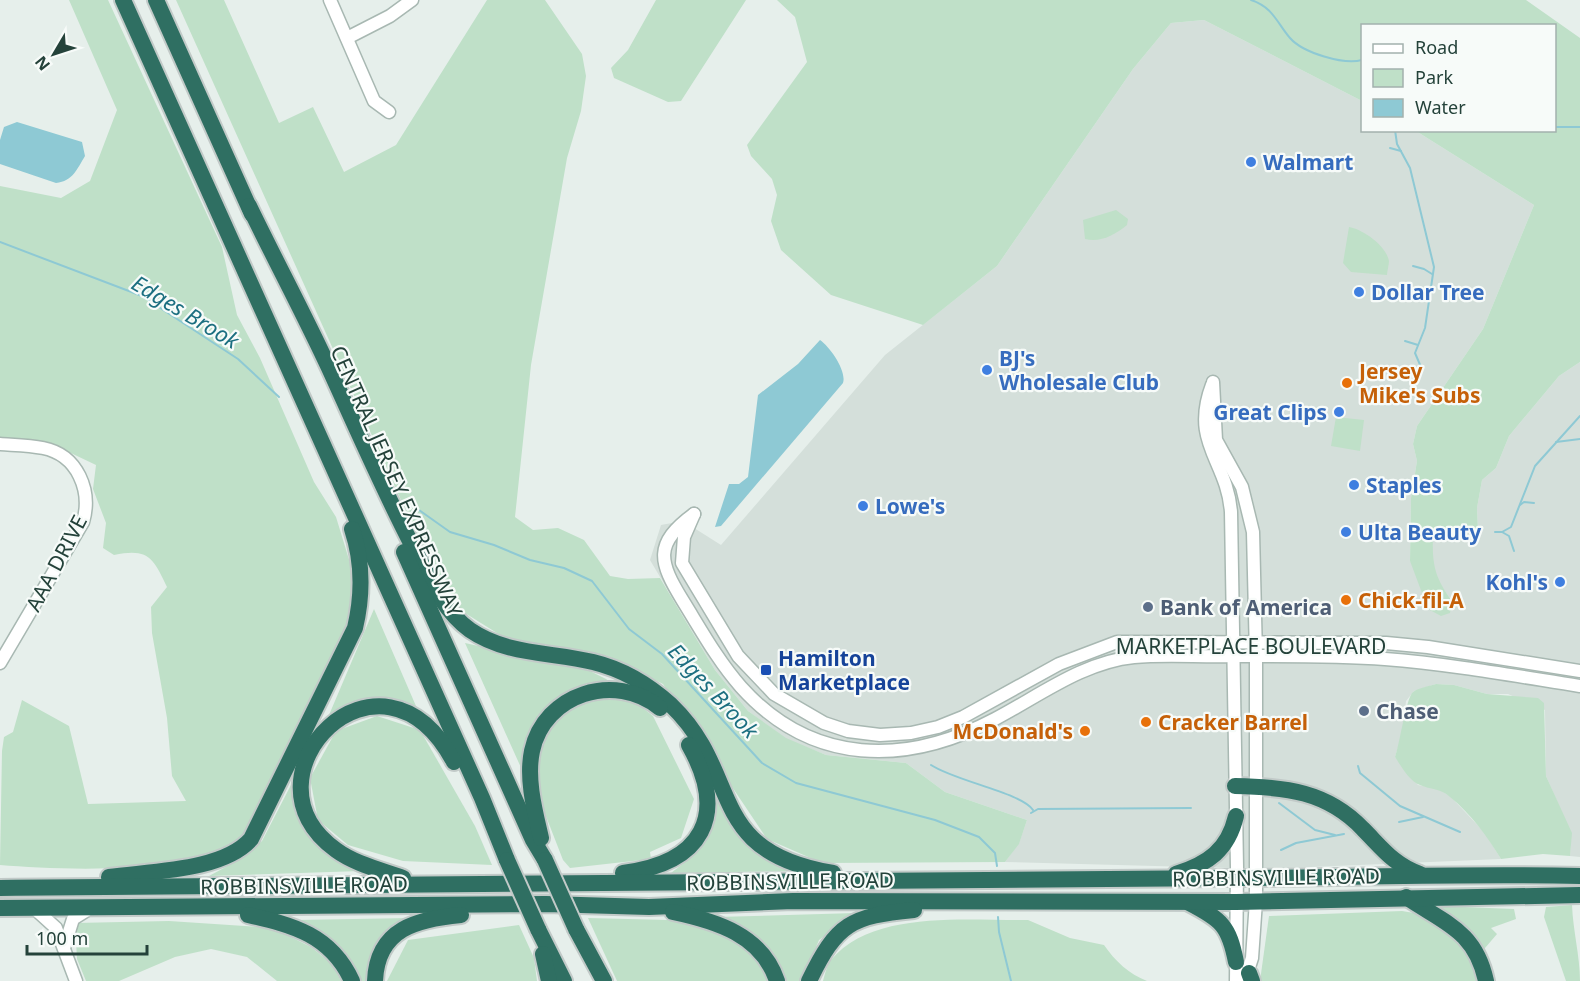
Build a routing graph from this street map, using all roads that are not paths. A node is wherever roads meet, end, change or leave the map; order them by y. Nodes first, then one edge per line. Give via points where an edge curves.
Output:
1 (123, 0) edge
2 (156, 0) edge
3 (330, 0) edge
4 (412, 0) edge
5 (347, 38) junction
6 (389, 112) dead end
7 (249, 206) junction
8 (292, 374) junction
9 (0, 444) edge
10 (1233, 642) junction
11 (1256, 642) junction
12 (1256, 656) junction
13 (1233, 657) junction
14 (0, 663) edge
15 (1580, 671) edge
16 (1580, 686) edge
17 (1236, 786) junction
18 (1255, 786) junction
19 (1236, 816) junction
20 (507, 860) junction
21 (545, 860) junction
22 (1580, 876) edge
23 (1430, 877) junction
24 (1161, 878) junction
25 (1237, 878) junction
26 (1255, 878) junction
27 (864, 880) junction
28 (416, 882) junction
29 (573, 882) junction
30 (0, 888) edge
31 (34, 888) junction
32 (1580, 895) edge
33 (1406, 897) junction
34 (1256, 901) junction
35 (1007, 902) junction
36 (1186, 902) junction
37 (1236, 902) junction
38 (522, 906) junction
39 (649, 907) junction
40 (0, 908) edge
41 (35, 909) junction
42 (88, 909) junction
43 (227, 909) junction
44 (538, 929) junction
45 (576, 929) junction
46 (64, 948) junction
47 (1244, 976) edge
48 (76, 981) edge
49 (352, 981) edge
50 (375, 981) edge
51 (549, 981) edge
52 (564, 981) edge
53 (597, 981) edge
54 (604, 981) edge
55 (777, 981) edge
56 (810, 981) edge
57 (1486, 981) edge

1 - 8 highway
2 - 7 highway, CENTRAL JERSEY EXPRESSWAY
3 - 5 street
4 - 5 street
5 - 6 street via 374,101
7 - 21 highway, CENTRAL JERSEY EXPRESSWAY
7 - 27 highway via 387,496 437,594 456,618 494,643 592,662 644,684 672,706 695,734 733,815 752,839 780,858
8 - 20 highway
8 - 31 highway via 355,538 361,592 355,628 257,830 244,847 216,862
9 - 14 street, AAA DRIVE via 45,448 63,457 78,472 87,501 83,522
10 - 11 street, MARKETPLACE BOULEVARD
10 - 11 street via 1230,497 1205,427 1213,382 1216,440 1242,487 1251,517
10 - 13 street
10 - 13 street, MARKETPLACE BOULEVARD via 1117,642 1059,664 938,727 880,735 848,731 824,723 774,694 738,656 682,563 684,537 694,514 681,523 662,556 673,584 724,666 756,701 805,735 864,751 914,749 943,743 994,720 1089,667 1133,657
11 - 12 street
11 - 15 street, MARKETPLACE BOULEVARD via 1428,647
12 - 13 street, MARKETPLACE BOULEVARD
12 - 16 street, MARKETPLACE BOULEVARD via 1387,659
12 - 18 street
13 - 17 street
17 - 18 highway
17 - 19 street
18 - 23 highway via 1293,789 1324,799 1358,824 1397,864
18 - 26 street
19 - 24 highway via 1232,833 1210,860
19 - 25 street
20 - 28 highway via 445,744 430,728 398,710 375,707 351,712 323,731 309,752 302,777 307,812 317,831 336,850
20 - 44 highway, bridge
21 - 29 highway via 530,766 534,744 545,722 566,702 595,691 630,692 654,703 687,741 701,771 707,810 700,832 687,851 667,864
21 - 45 highway, CENTRAL JERSEY EXPRESSWAY, bridge
22 - 23 highway, ROBBINSVILLE ROAD
23 - 26 highway, ROBBINSVILLE ROAD
24 - 25 highway, ROBBINSVILLE ROAD
24 - 27 highway, ROBBINSVILLE ROAD
25 - 26 highway, ROBBINSVILLE ROAD
25 - 37 street
26 - 34 street
27 - 29 highway, ROBBINSVILLE ROAD
28 - 29 highway, ROBBINSVILLE ROAD
28 - 31 highway, ROBBINSVILLE ROAD
30 - 31 highway, ROBBINSVILLE ROAD
32 - 33 highway, ROBBINSVILLE ROAD
33 - 34 highway, ROBBINSVILLE ROAD
33 - 57 highway via 1445,919 1465,936 1478,956
34 - 37 highway, ROBBINSVILLE ROAD
34 - 47 street
35 - 36 highway, ROBBINSVILLE ROAD
35 - 39 highway, ROBBINSVILLE ROAD via 793,901
35 - 56 highway via 866,917 834,938
36 - 37 highway, ROBBINSVILLE ROAD
36 - 47 highway via 1222,923 1232,939
37 - 47 street
38 - 39 highway, ROBBINSVILLE ROAD
38 - 43 highway, ROBBINSVILLE ROAD
38 - 50 highway via 427,920 404,928 382,952
39 - 55 highway via 696,917 738,933 767,958
40 - 41 highway, ROBBINSVILLE ROAD
41 - 42 highway, ROBBINSVILLE ROAD
41 - 46 street via 56,928
42 - 43 highway, ROBBINSVILLE ROAD
42 - 46 street via 73,919
43 - 49 highway via 311,933 340,960
44 - 51 highway
44 - 52 highway
45 - 53 highway, CENTRAL JERSEY EXPRESSWAY
45 - 54 highway
46 - 48 street

